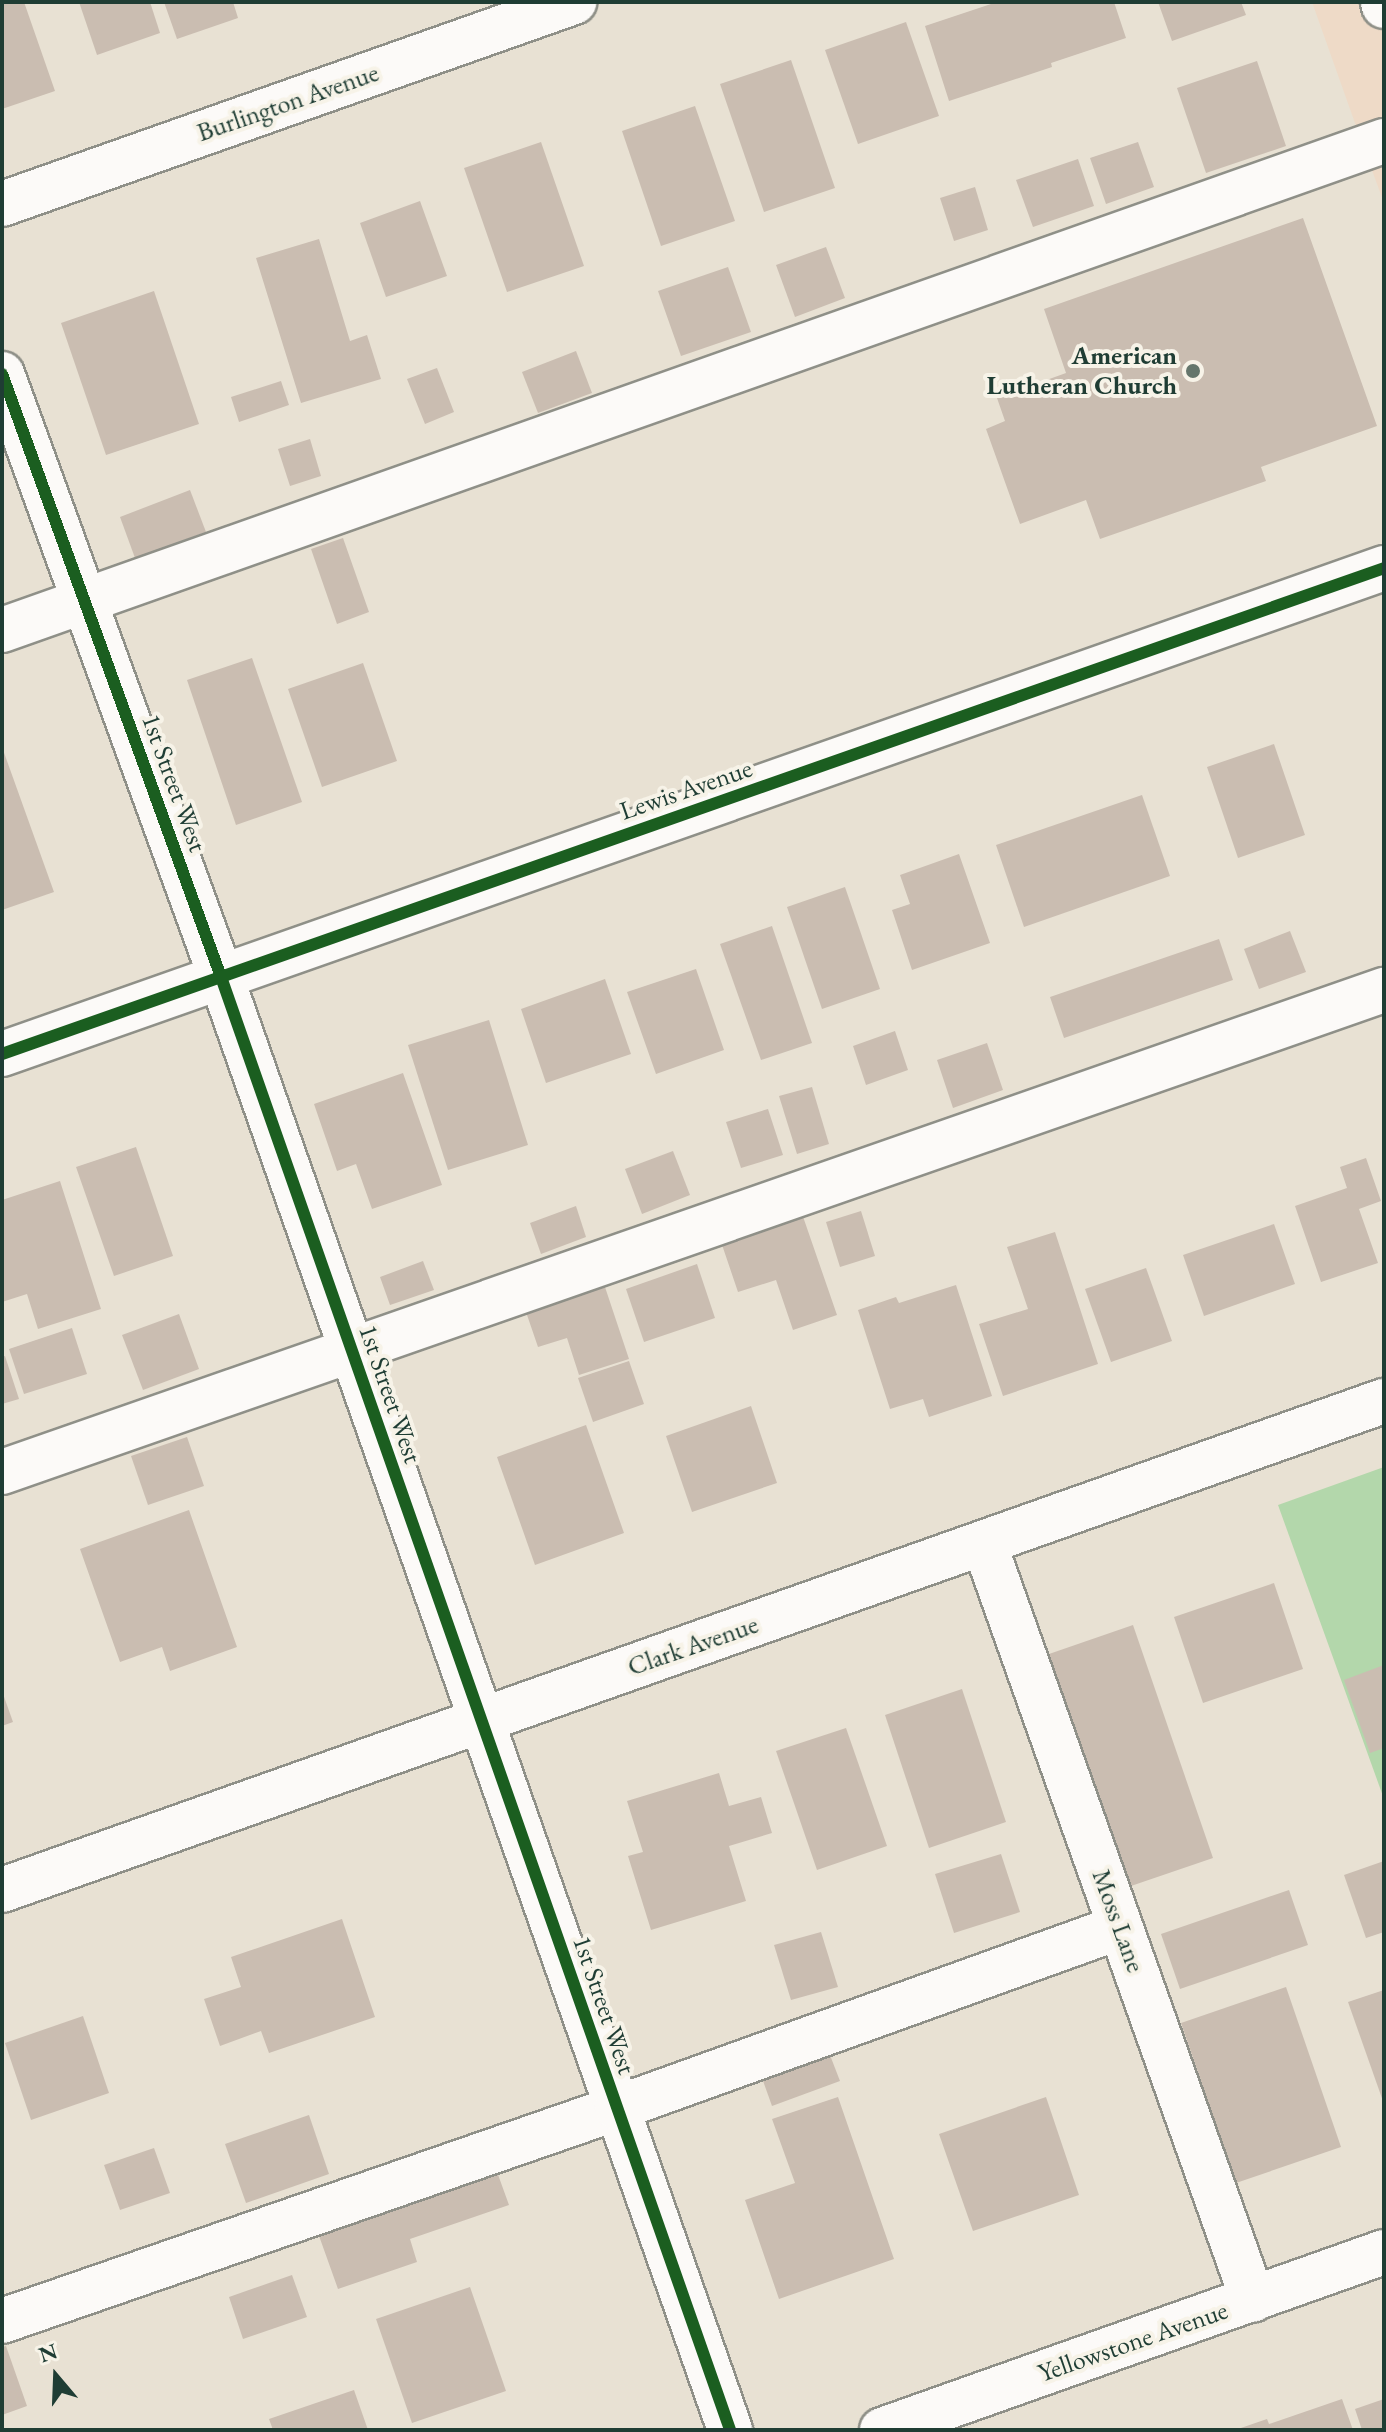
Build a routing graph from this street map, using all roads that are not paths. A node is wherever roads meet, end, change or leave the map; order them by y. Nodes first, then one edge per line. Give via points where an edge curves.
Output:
1 (574, 2) edge
2 (1384, 141) edge
3 (2, 204) edge
4 (2, 374) edge
5 (1384, 568) edge
6 (85, 601) junction
7 (2, 630) edge
8 (221, 977) junction
9 (1384, 990) edge
10 (2, 1054) edge
11 (351, 1349) junction
12 (1384, 1401) edge
13 (2, 1472) edge
14 (984, 1543) junction
15 (480, 1721) junction
16 (2, 1890) edge
17 (1120, 1927) junction
18 (617, 2108) junction
19 (1384, 2252) edge
20 (1253, 2300) junction
21 (2, 2321) edge
22 (730, 2430) edge
23 (882, 2430) edge

1 - 3 street, Burlington Avenue
2 - 6 street
4 - 6 street, 1st Street West
5 - 8 street, Lewis Avenue
6 - 7 street
6 - 8 street, 1st Street West
8 - 10 street, Lewis Avenue
8 - 11 street, 1st Street West
9 - 11 street
11 - 13 street
11 - 15 street, 1st Street West
12 - 14 street, Clark Avenue
14 - 15 street, Clark Avenue
14 - 17 street, Moss Lane
15 - 16 street, Clark Avenue
15 - 18 street, 1st Street West
17 - 18 street
17 - 20 street, Moss Lane
18 - 21 street
18 - 22 street, 1st Street West
19 - 20 street, Yellowstone Avenue
20 - 23 street, Yellowstone Avenue

